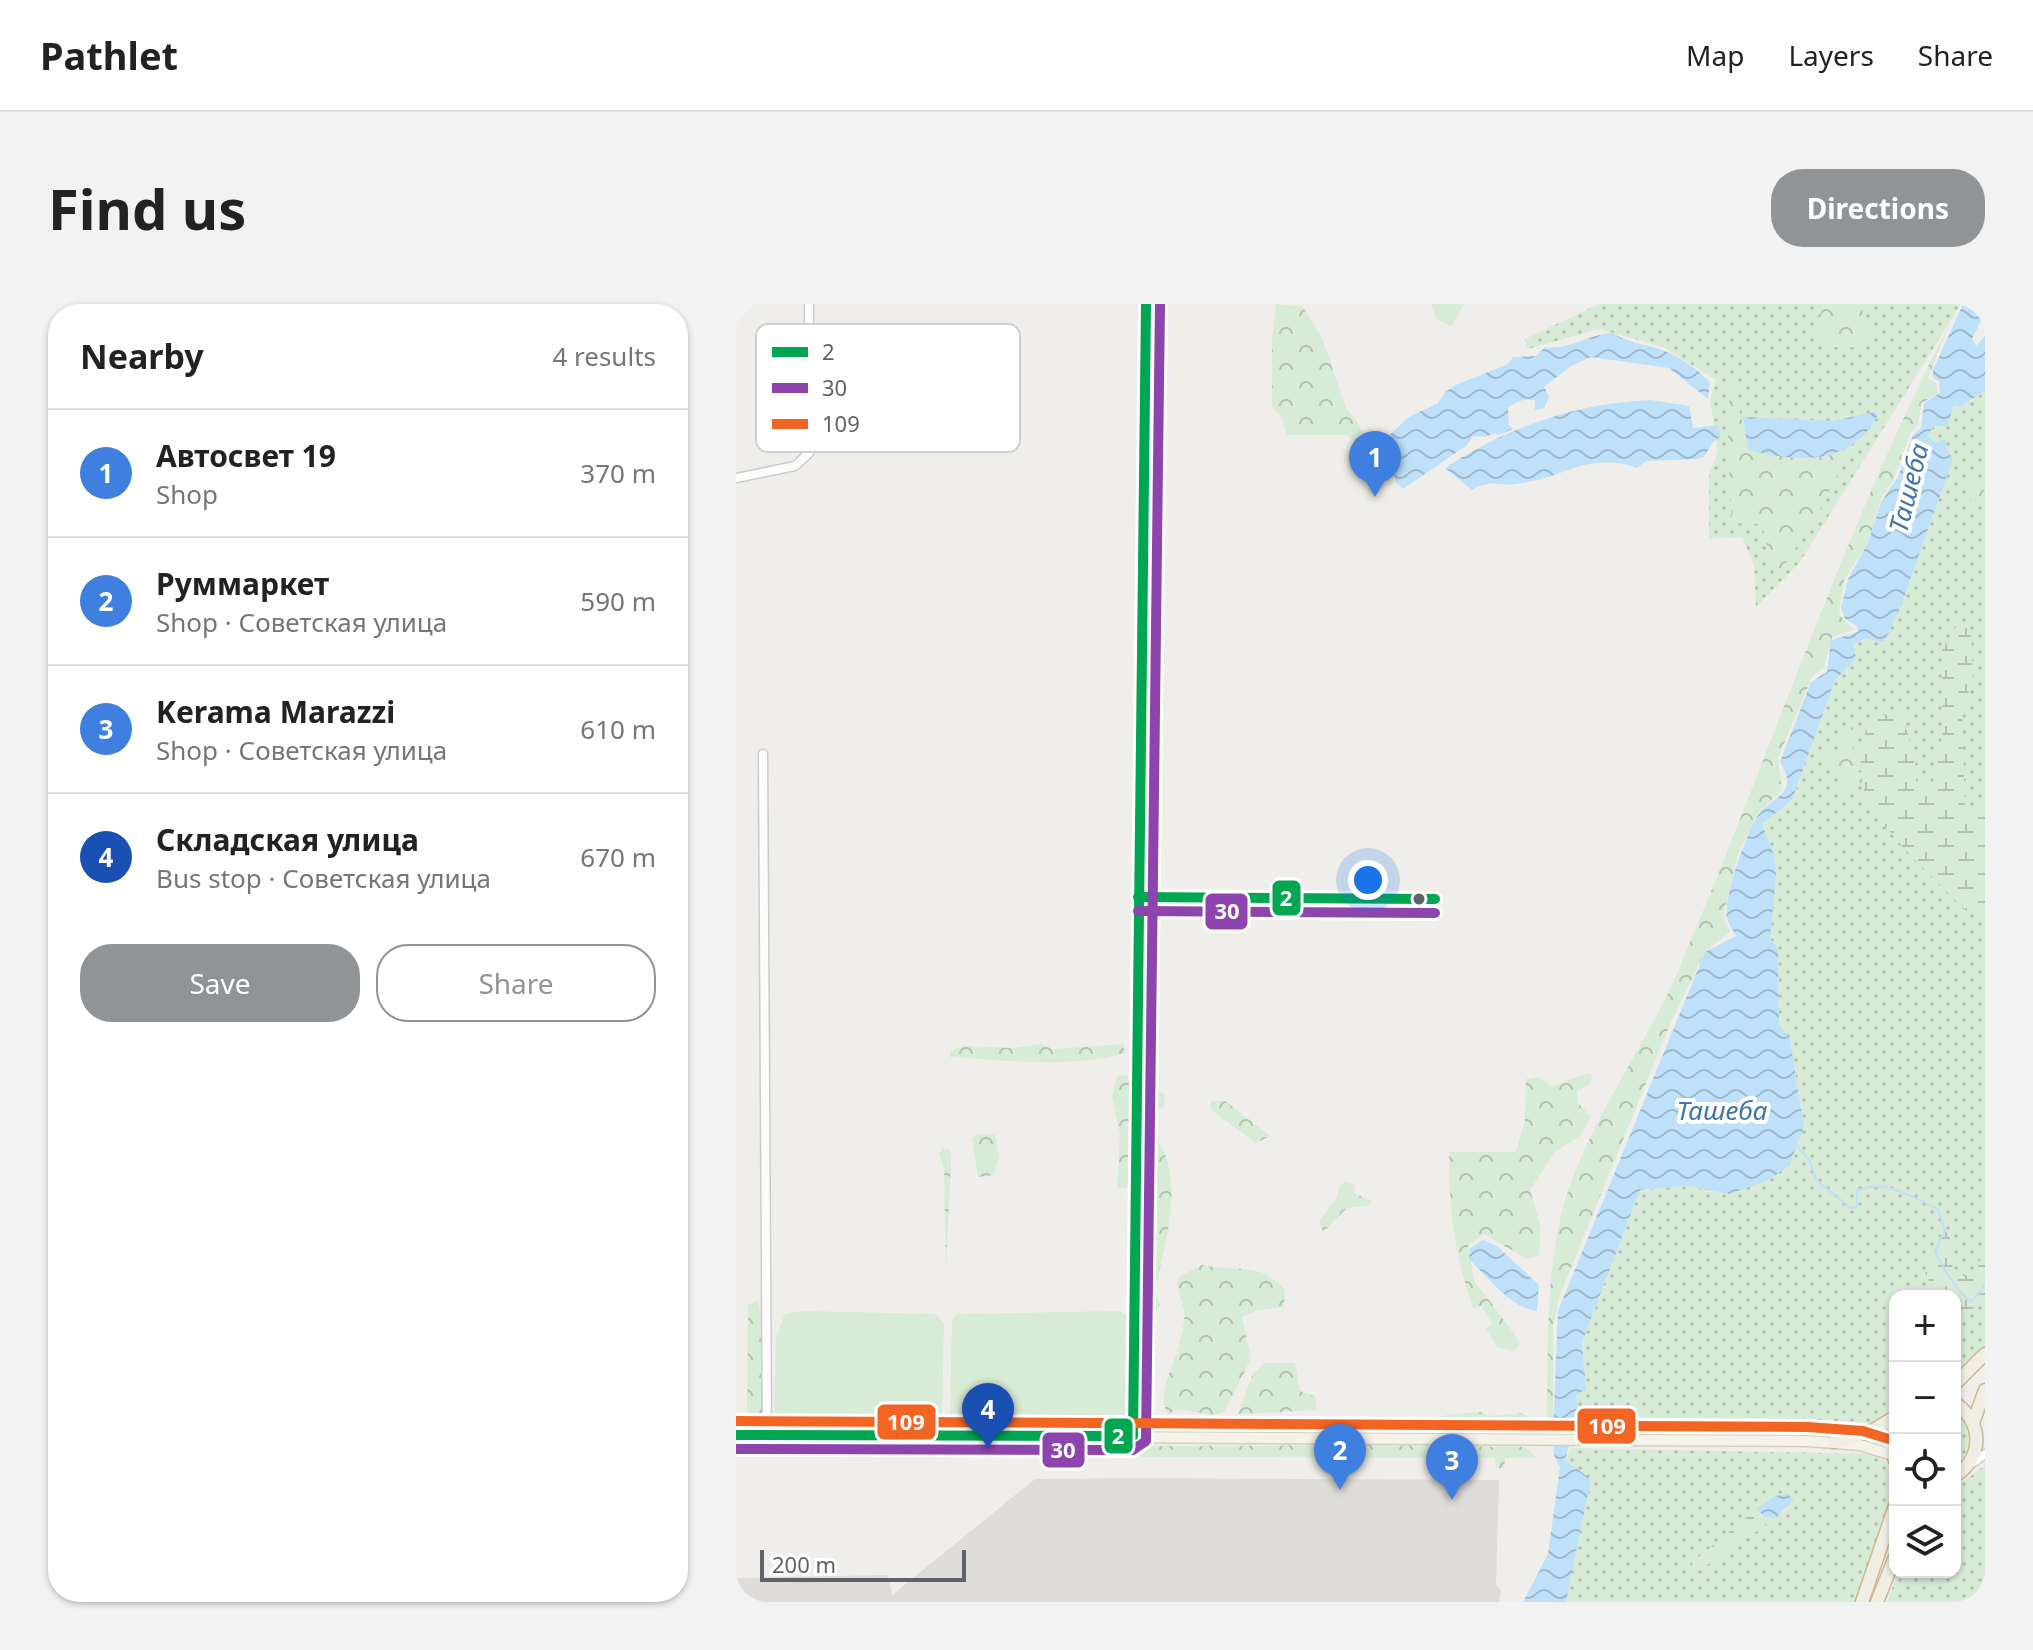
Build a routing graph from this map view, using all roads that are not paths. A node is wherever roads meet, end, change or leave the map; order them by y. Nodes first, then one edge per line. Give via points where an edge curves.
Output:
1 (1146, 304) edge
2 (809, 452) edge
3 (736, 478) edge
4 (763, 754) dead end
5 (1985, 1354) edge
6 (1961, 1378) edge
7 (1985, 1390) edge
8 (1961, 1409) edge
9 (1889, 1422) edge
10 (1978, 1427) edge
11 (736, 1435) edge
12 (767, 1435) junction
13 (1133, 1436) junction
14 (1834, 1442) junction
15 (1985, 1454) edge
16 (1889, 1457) edge
17 (1967, 1467) junction
18 (1961, 1472) edge
19 (1889, 1523) edge
20 (1889, 1572) edge
21 (1862, 1602) edge
22 (1877, 1602) edge

1 - 13 street
2 - 3 street via 795,466
4 - 12 street
5 - 6 highway
7 - 10 highway
8 - 10 highway
9 - 14 highway
10 - 17 highway
11 - 12 main road
12 - 13 main road
13 - 14 main road
14 - 16 main road
15 - 17 street
17 - 18 highway
19 - 21 highway
20 - 22 highway

